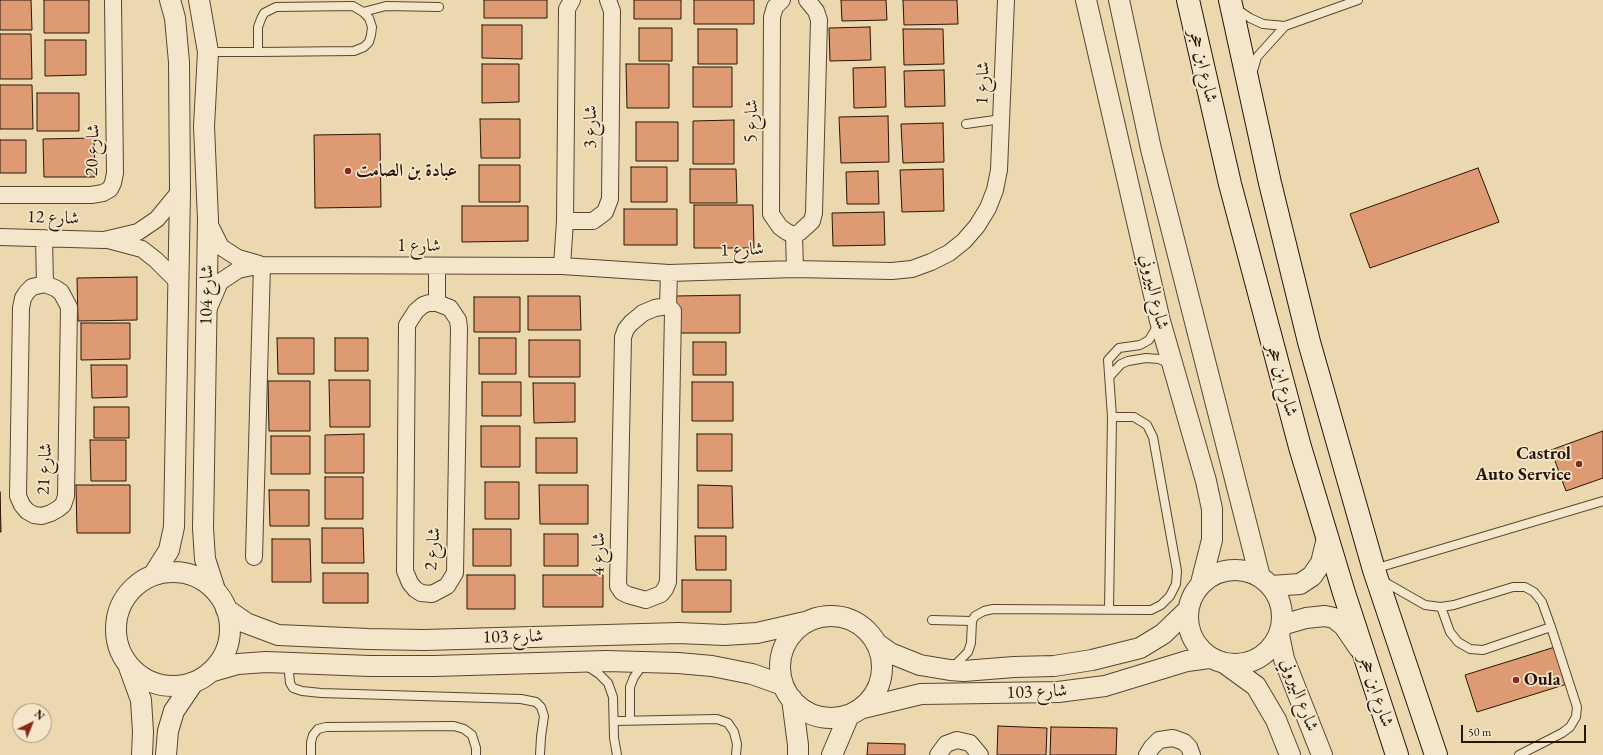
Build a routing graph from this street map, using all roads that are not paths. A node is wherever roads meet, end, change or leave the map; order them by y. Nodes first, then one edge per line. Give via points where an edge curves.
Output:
1 (113, 0) edge
2 (170, 0) edge
3 (199, 0) edge
4 (572, 0) edge
5 (608, 0) edge
6 (782, 0) edge
7 (807, 0) edge
8 (1006, 0) edge
9 (1086, 0) edge
10 (1119, 0) edge
11 (1188, 0) edge
12 (1358, 0) edge
13 (1231, 3) edge
14 (439, 7) dead end
15 (363, 12) junction
16 (1285, 26) junction
17 (1127, 40) junction
18 (1096, 43) junction
19 (208, 52) junction
20 (258, 52) junction
21 (1134, 68) junction
22 (1103, 75) junction
23 (1249, 82) junction
24 (1002, 119) junction
25 (966, 124) dead end
26 (180, 191) junction
27 (0, 195) edge
28 (208, 220) junction
29 (565, 221) junction
30 (794, 235) junction
31 (0, 237) edge
32 (44, 238) junction
33 (104, 240) junction
34 (262, 265) junction
35 (437, 266) junction
36 (562, 266) junction
37 (794, 269) junction
38 (669, 273) junction
39 (178, 282) junction
40 (45, 284) junction
41 (437, 303) junction
42 (668, 306) junction
43 (207, 311) junction
44 (1160, 321) junction
45 (1172, 365) junction
46 (1110, 376) junction
47 (1112, 417) junction
48 (1603, 501) edge
49 (1327, 538) junction
50 (254, 557) dead end
51 (154, 574) junction
52 (1375, 574) junction
53 (1265, 581) junction
54 (1201, 583) junction
55 (215, 590) junction
56 (1441, 607) junction
57 (226, 608) junction
58 (1109, 609) junction
59 (1188, 610) junction
60 (932, 620) dead end
61 (972, 621) junction
62 (805, 622) junction
63 (1551, 627) junction
64 (1281, 630) junction
65 (876, 643) junction
66 (1363, 653) junction
67 (1218, 661) junction
68 (288, 662) junction
69 (582, 662) junction
70 (645, 662) junction
71 (129, 666) junction
72 (950, 670) junction
73 (210, 672) junction
74 (193, 682) junction
75 (788, 692) junction
76 (856, 711) junction
77 (630, 720) junction
78 (614, 721) junction
79 (1434, 754) edge
80 (142, 755) edge
81 (166, 755) edge
82 (311, 755) edge
83 (476, 755) edge
84 (540, 755) edge
85 (617, 755) edge
86 (736, 755) edge
87 (798, 755) edge
88 (832, 755) edge
89 (938, 755) edge
90 (980, 755) edge
91 (1147, 755) edge
92 (1192, 755) edge
93 (1290, 755) edge
94 (1322, 755) edge
95 (1397, 755) edge
96 (1519, 755) edge

1 - 27 street, شارع 20 via 115,173 110,189 91,195
2 - 26 street, شارع 104 via 175,18 179,62
3 - 19 street, شارع 104
4 - 29 street, شارع 3 via 567,9
5 - 29 street, شارع 3 via 612,11 610,199 605,212 593,221
6 - 30 street, شارع 5 via 775,7 772,16 771,214 780,227
7 - 30 street via 816,11 819,20 814,213 812,221
8 - 24 street, شارع 1
9 - 18 street, شارع البيروني
10 - 17 street, شارع البيروني
11 - 49 main road, شارع ابن حجر via 1230,184
12 - 16 lane
13 - 16 lane via 1250,18 1263,24
13 - 23 main road, شارع ابن حجر
14 - 15 lane via 386,6
15 - 20 lane via 353,6 276,7 264,13 261,19 258,27
15 - 20 lane via 372,26 371,35 364,47 354,51
16 - 23 lane via 1257,57
17 - 18 street via 1112,50
17 - 21 street, شارع البيروني
18 - 22 street, شارع البيروني
19 - 20 lane
19 - 28 street, شارع 104 via 204,126
21 - 22 street via 1118,64
21 - 53 street, شارع البيروني via 1153,156
22 - 44 street, شارع البيروني
23 - 52 main road, شارع ابن حجر via 1270,183 1309,342
24 - 25 lane
24 - 37 street, شارع 1 via 999,170 988,208 973,231 949,253 912,268 892,271
26 - 33 street, شارع 12 via 157,219 138,232
26 - 39 street, شارع 104
28 - 34 street, شارع 1 via 221,247 238,258
28 - 43 street, شارع 104
29 - 36 street, شارع 3
30 - 37 street
31 - 32 street, شارع 12
32 - 33 street, شارع 12
32 - 40 street
33 - 39 street, شارع 12 via 142,250
34 - 35 street, شارع 1
34 - 43 street, شارع 1 via 238,270 220,282
34 - 50 street
35 - 36 street, شارع 1
35 - 41 street
36 - 38 street, شارع 1
37 - 38 street, شارع 1
38 - 42 street, شارع 4
39 - 51 street, شارع 104 via 174,527 169,550
40 - 40 street, شارع 21 via 32,287 23,298 21,308 18,496 27,511 42,516 52,514 62,505 66,496 69,307 61,292
41 - 41 street, شارع 2 via 423,305 411,317 408,325 405,571 415,589 421,593 432,594 447,586 455,574 459,328 458,320 450,308
42 - 42 street, شارع 4 via 643,313 631,322 623,336 618,586 622,592 646,600 661,594 668,582 674,311
43 - 55 street, شارع 104 via 203,528 206,559
44 - 45 street, شارع البيروني
44 - 46 lane via 1148,340 1140,345 1119,348 1113,352 1108,360
45 - 46 lane via 1159,359 1134,360 1121,364
45 - 54 street, شارع البيروني via 1212,509 1212,540
46 - 47 lane
47 - 58 lane
47 - 58 lane via 1134,417 1147,425 1153,437 1176,571 1176,584 1170,596 1151,610
48 - 52 lane
49 - 53 street via 1321,563 1312,576 1300,584
49 - 66 main road, شارع ابن حجر
51 - 55 street via 176,571 197,577
51 - 71 street via 130,589 117,614 116,642
52 - 56 lane via 1425,605
52 - 79 main road, شارع ابن حجر
53 - 54 street via 1245,571 1229,570 1214,574
53 - 64 street via 1279,598 1282,611
54 - 59 street via 1192,596
55 - 57 street
56 - 63 lane via 1513,587 1525,587 1534,592 1542,602
56 - 63 lane via 1450,632 1458,642 1470,649 1483,650
57 - 62 street, شارع 103 via 246,622 278,636 368,639 424,640 679,633 724,635 756,633
57 - 73 street via 230,632 224,654
58 - 61 lane via 993,609 979,613
59 - 67 street via 1188,628 1196,645
59 - 72 street, شارع 103 via 1163,634 1140,648 1054,666
60 - 61 lane
61 - 72 lane via 968,652
62 - 65 street via 832,615 853,620 870,632
62 - 75 street via 793,631 782,649 779,671
63 - 96 lane via 1577,707 1576,717 1570,727 1562,733
64 - 66 street via 1306,618 1334,618 1344,626
64 - 67 street via 1276,643 1263,657 1246,664
64 - 94 street, شارع البيروني via 1284,659
65 - 72 street, شارع 103 via 890,653 920,665
65 - 76 street via 880,651 883,674 876,694
66 - 95 main road, شارع ابن حجر
67 - 76 street, شارع 103 via 1188,661 1105,686 1058,692 921,694
67 - 93 street, شارع البيروني via 1256,686 1276,720
68 - 69 street, شارع 103 via 370,666
68 - 73 street, شارع 103 via 238,664
68 - 84 lane via 290,683 293,688 302,691 521,699 536,702 544,716
69 - 70 street, شارع 103
69 - 78 lane via 608,683 613,697
70 - 75 street, شارع 103 via 712,666 752,674
70 - 77 lane via 634,677 630,688
71 - 74 street via 148,680 170,686
71 - 80 street via 141,700
73 - 74 street
74 - 81 street via 174,711 168,731
75 - 76 street via 800,707 819,717 842,718
75 - 87 street
76 - 88 street
77 - 78 lane
77 - 86 lane via 717,719 728,723 734,732
78 - 85 lane
82 - 83 lane via 313,735 326,727 454,726 472,735
89 - 90 street via 946,744 957,740 970,743
91 - 92 street via 1159,740 1173,738 1184,742

